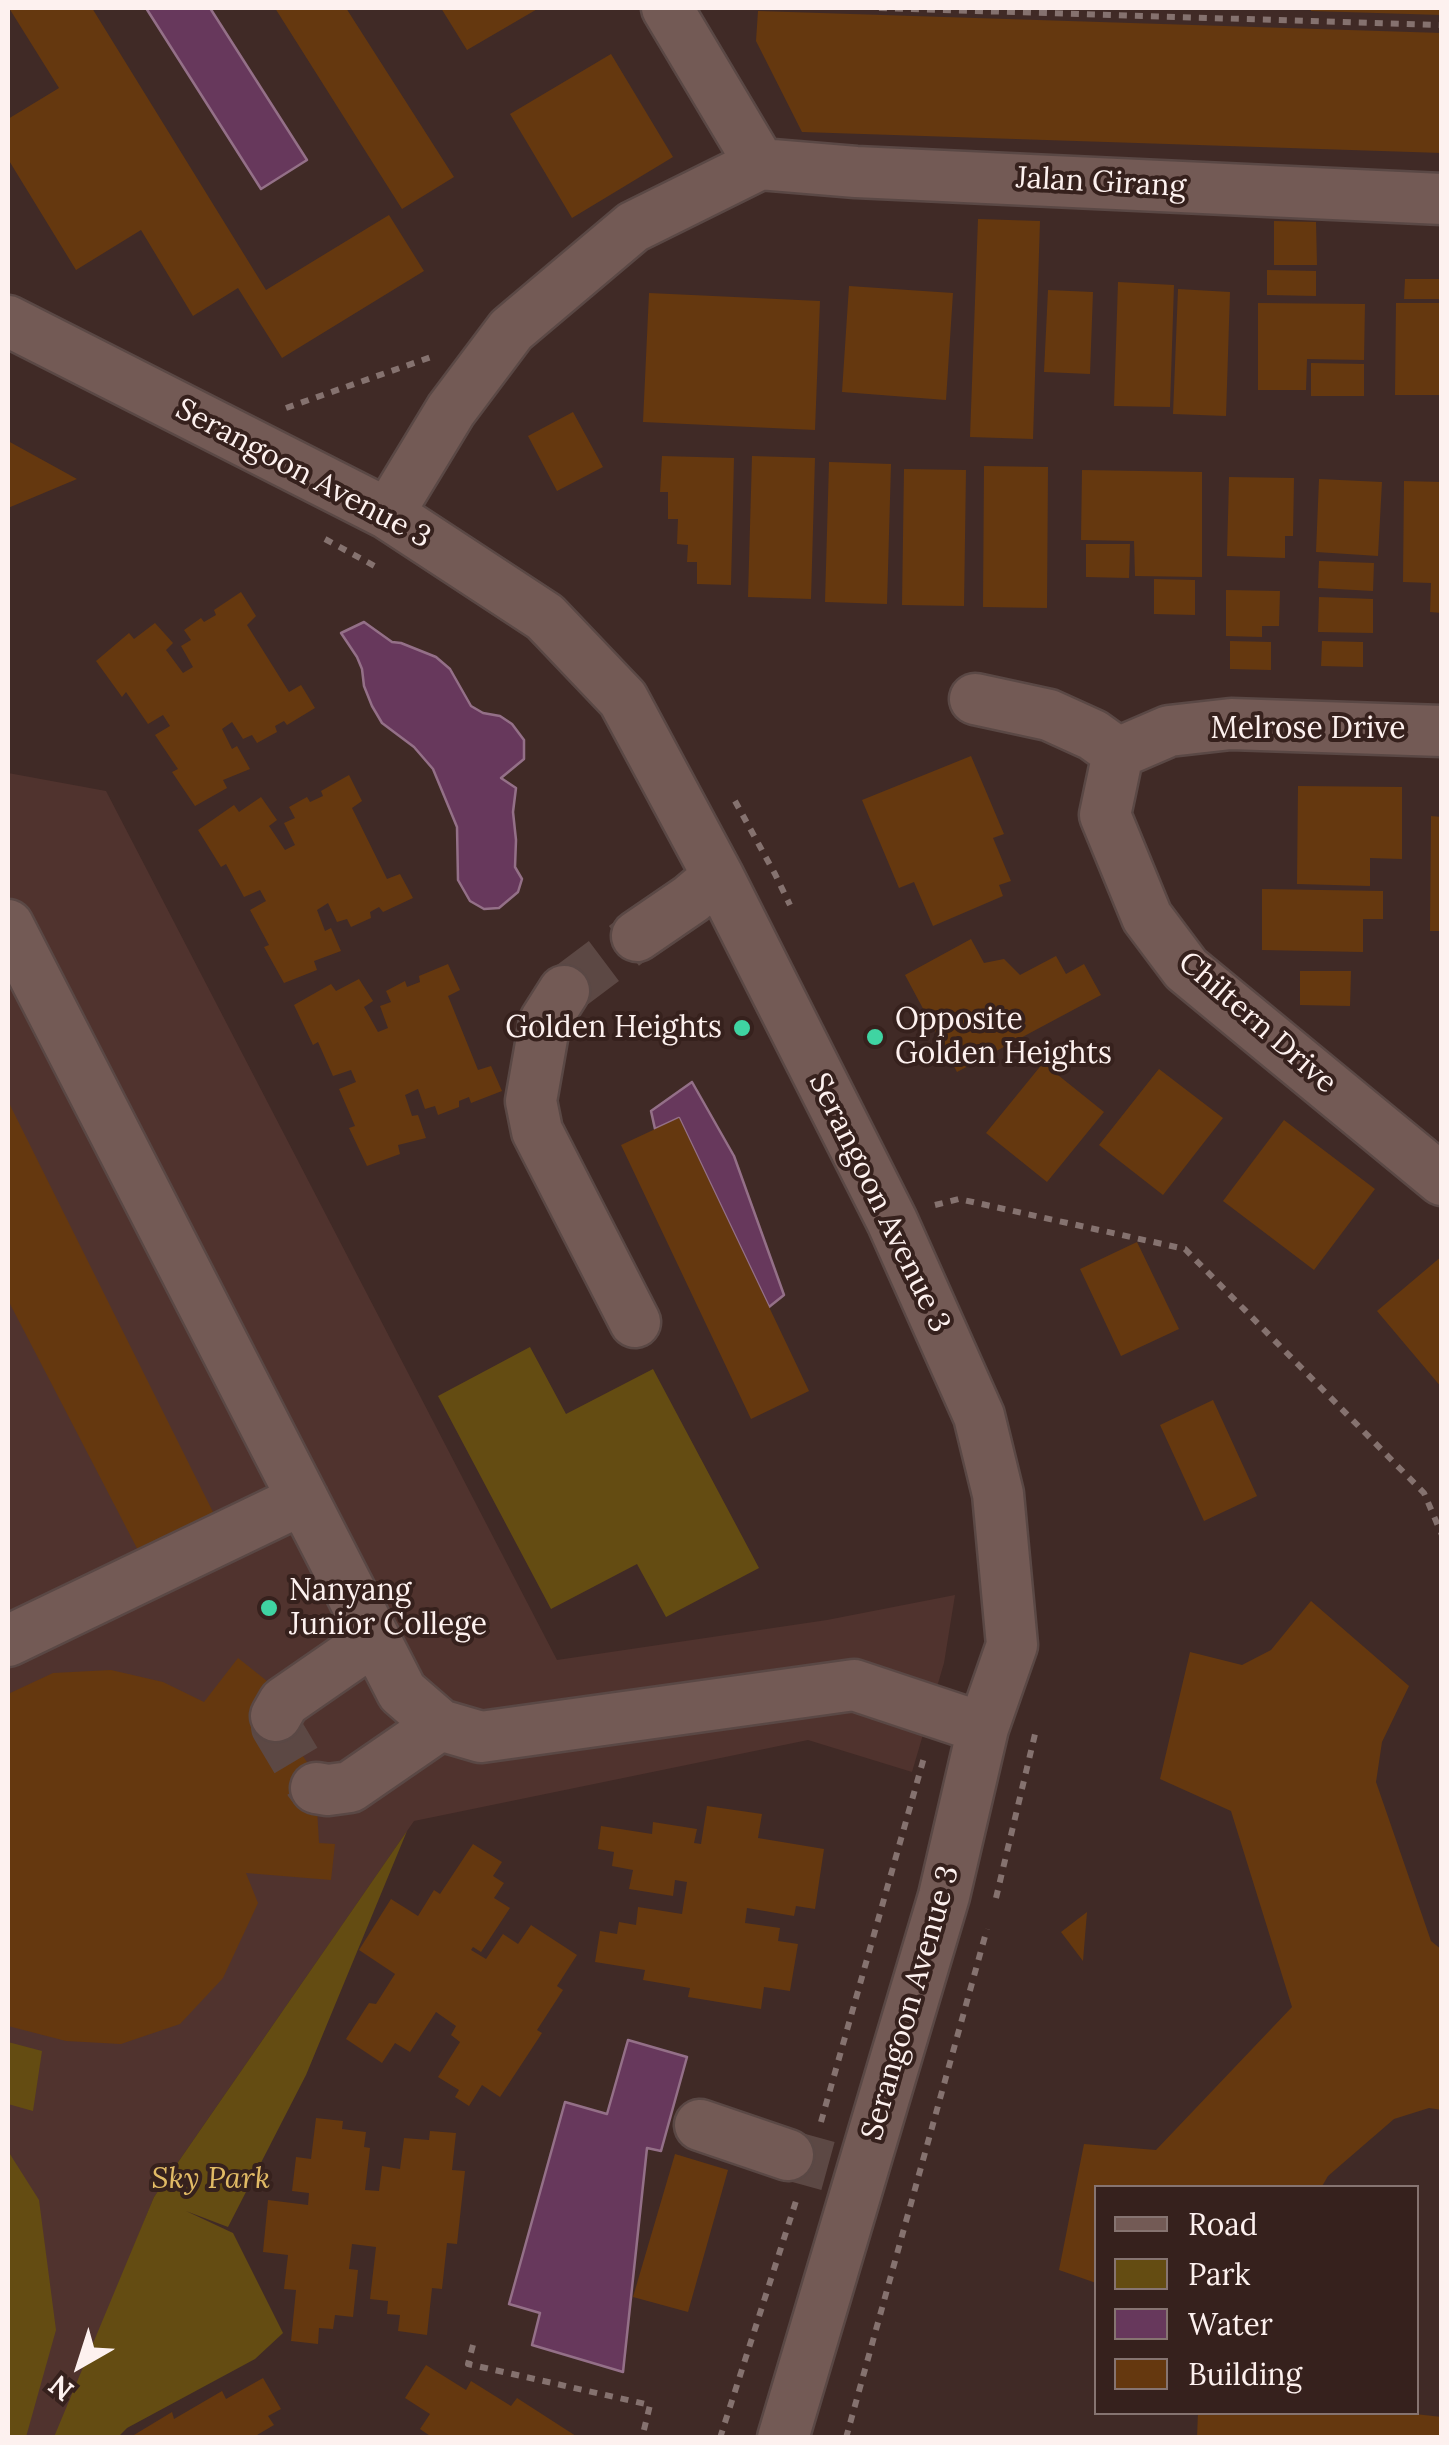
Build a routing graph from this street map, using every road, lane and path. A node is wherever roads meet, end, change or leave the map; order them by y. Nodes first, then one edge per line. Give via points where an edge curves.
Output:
1 (667, 8) edge
2 (879, 8) edge
3 (1442, 25) edge
4 (760, 164) junction
5 (1442, 199) edge
6 (8, 321) edge
7 (444, 352) dead end
8 (282, 409) dead end
9 (388, 514) junction
10 (975, 699) dead end
11 (1442, 730) edge
12 (1118, 753) junction
13 (718, 876) junction
14 (8, 925) edge
15 (637, 936) tunnel mouth
16 (564, 992) tunnel mouth
17 (1442, 1180) edge
18 (892, 1220) junction
19 (635, 1322) dead end
20 (302, 1499) junction
21 (1442, 1535) edge
22 (375, 1639) junction
23 (8, 1641) edge
24 (276, 1716) dead end
25 (440, 1724) junction
26 (984, 1728) junction
27 (924, 1758) dead end
28 (316, 1788) dead end
29 (992, 1912) dead end
30 (700, 2125) dead end
31 (819, 2163) junction
32 (473, 2344) dead end
33 (642, 2438) edge
34 (720, 2438) edge
35 (783, 2438) edge
36 (846, 2438) edge

1 - 4 street
2 - 3 path
4 - 5 street, Jalan Girang
4 - 9 street via 633,227 511,330 451,410
6 - 9 street, Serangoon Avenue 3
7 - 8 path
9 - 13 street, Serangoon Avenue 3 via 545,617 622,698
10 - 12 street via 1049,715
11 - 12 street, Melrose Drive via 1231,724 1169,731
12 - 17 street, Chiltern Drive via 1105,815 1147,917 1166,943 1186,968
13 - 15 street
13 - 18 street, Serangoon Avenue 3
14 - 20 street
16 - 19 street via 544,1020 531,1100 536,1131
18 - 21 path via 959,1199 1186,1249 1424,1493
18 - 26 street, Serangoon Avenue 3 via 979,1416 998,1494 1012,1645
20 - 22 street
20 - 23 street
22 - 24 street via 284,1702
22 - 25 street via 402,1692
25 - 26 street via 481,1737 854,1685
25 - 28 street via 350,1787
26 - 31 street, Serangoon Avenue 3 via 944,1896
27 - 31 path
29 - 36 path
30 - 31 street
31 - 34 path
31 - 35 street, Serangoon Avenue 3
32 - 33 path via 468,2364 650,2405

